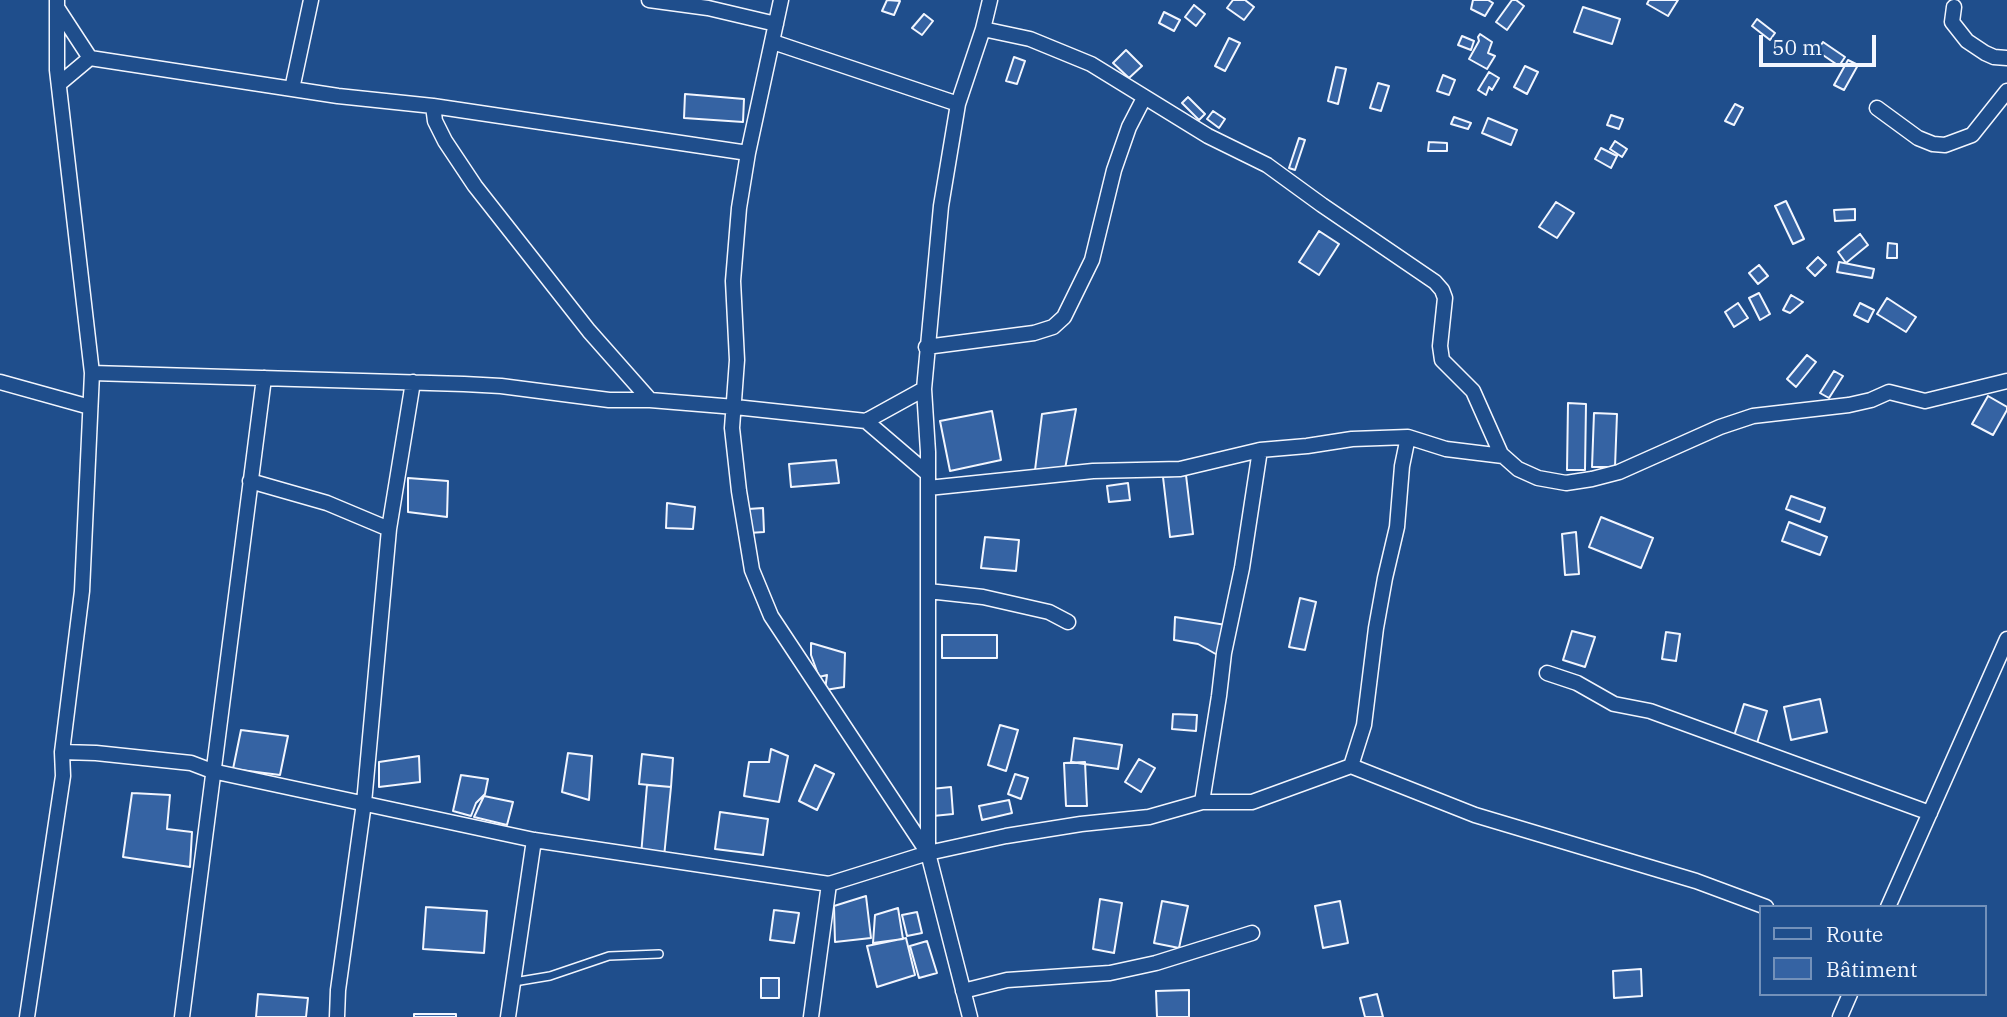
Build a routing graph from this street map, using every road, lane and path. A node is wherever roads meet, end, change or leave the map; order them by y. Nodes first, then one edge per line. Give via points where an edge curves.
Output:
1 (311, 0) edge
2 (649, 0) edge
3 (781, 0) edge
4 (990, 0) edge
5 (57, 4) edge
6 (1954, 7) dead end
7 (776, 24) junction
8 (983, 29) junction
9 (773, 42) junction
10 (90, 58) junction
11 (2007, 58) edge
12 (59, 85) junction
13 (292, 89) junction
14 (2007, 90) edge
15 (1144, 98) junction
16 (958, 104) junction
17 (433, 106) junction
18 (1877, 108) dead end
19 (748, 153) junction
20 (926, 347) junction
21 (92, 373) junction
22 (264, 378) junction
23 (2007, 381) edge
24 (0, 382) edge
25 (413, 382) junction
26 (924, 389) junction
27 (650, 400) junction
28 (90, 408) junction
29 (735, 408) junction
30 (866, 421) junction
31 (1408, 437) junction
32 (1260, 450) junction
33 (1503, 456) junction
34 (250, 481) junction
35 (928, 481) junction
36 (389, 529) junction
37 (928, 591) junction
38 (1068, 622) dead end
39 (2007, 639) edge
40 (1547, 673) dead end
41 (62, 752) junction
42 (1351, 766) junction
43 (212, 771) junction
44 (1202, 802) junction
45 (364, 803) junction
46 (1930, 813) junction
47 (534, 840) junction
48 (928, 853) junction
49 (829, 884) junction
50 (1761, 905) edge
51 (1889, 905) edge
52 (1252, 933) dead end
53 (659, 954) dead end
54 (514, 982) junction
55 (963, 991) junction
56 (1849, 996) edge
57 (27, 1017) edge
58 (182, 1017) edge
59 (337, 1017) edge
60 (509, 1017) edge
61 (811, 1017) edge
62 (970, 1017) edge
63 (1840, 1017) edge

1 - 13 street
2 - 7 street
3 - 7 street
4 - 8 street
5 - 10 street
5 - 12 street
6 - 11 street via 1952,22 1967,41 1985,53
7 - 9 street
8 - 15 street via 1030,39 1091,64
8 - 16 street
9 - 16 street
9 - 19 street
10 - 12 street
10 - 13 street
12 - 21 street
13 - 17 street
14 - 18 street via 1972,135 1945,145 1918,138
15 - 20 street via 1114,170 1093,260 1064,317 1053,327 1034,333
15 - 33 street via 1267,165 1434,282 1445,298 1441,358 1473,391
16 - 20 street via 941,206
17 - 19 street
17 - 27 street via 444,141 475,186 589,331
19 - 29 street via 733,281
20 - 26 street
21 - 22 street
21 - 28 street
22 - 25 street
22 - 34 street
23 - 33 street via 1925,401 1889,392 1849,405 1753,416 1619,472 1574,482 1538,478
24 - 28 street
25 - 27 street
25 - 36 street
26 - 30 street
26 - 35 street
27 - 29 street
28 - 41 street via 82,591
29 - 30 street
29 - 48 street via 732,428 752,570 771,615
30 - 35 street
31 - 32 street
31 - 33 street via 1446,449
31 - 42 street via 1364,725
32 - 35 street via 1180,469
32 - 44 street
34 - 36 street via 327,503
34 - 43 street
35 - 37 street
36 - 45 street
37 - 38 street via 984,597 1049,612
37 - 48 street
39 - 46 street
40 - 46 street via 1577,683 1614,704 1650,711
41 - 43 street via 191,763
41 - 57 street via 63,776
42 - 44 street via 1252,802
42 - 50 street via 1475,815
43 - 45 street
43 - 58 street
44 - 48 street via 1149,817 1006,836
45 - 47 street
45 - 59 street
46 - 51 street
47 - 49 street
47 - 54 street
48 - 49 street
48 - 55 street
49 - 61 street
52 - 55 street via 1110,974 1007,980
53 - 54 lane via 609,956 550,976
54 - 60 street
55 - 62 street
56 - 63 street

